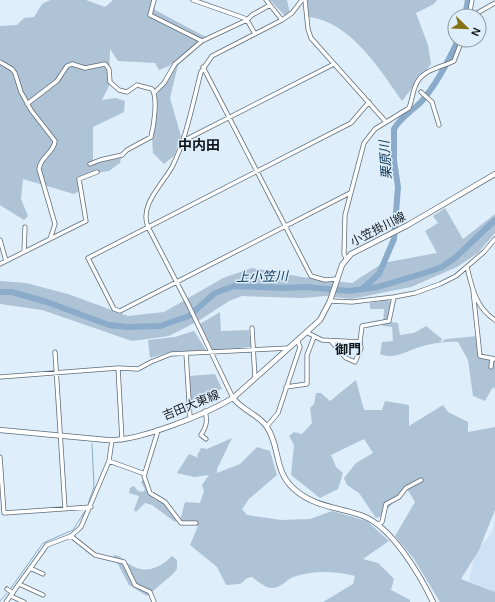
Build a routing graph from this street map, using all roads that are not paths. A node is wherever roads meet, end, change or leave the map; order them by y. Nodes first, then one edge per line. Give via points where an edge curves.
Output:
1 (154, 0) edge
2 (193, 0) edge
3 (266, 0) edge
4 (303, 0) edge
5 (495, 3) edge
6 (270, 5) junction
7 (485, 8) edge
8 (247, 20) junction
9 (282, 20) junction
10 (255, 34) junction
11 (202, 41) junction
12 (459, 48) edge
13 (0, 62) edge
14 (334, 64) junction
15 (203, 67) junction
16 (421, 92) dead end
17 (154, 93) junction
18 (369, 102) junction
19 (27, 104) junction
20 (229, 117) junction
21 (386, 122) junction
22 (439, 124) dead end
23 (181, 142) junction
24 (90, 164) dead end
25 (257, 171) junction
26 (97, 172) dead end
27 (495, 174) edge
28 (350, 193) junction
29 (286, 226) junction
30 (25, 227) dead end
31 (148, 227) junction
32 (495, 238) edge
33 (50, 239) junction
34 (0, 240) edge
35 (24, 252) junction
36 (346, 258) junction
37 (6, 261) junction
38 (0, 264) edge
39 (467, 266) junction
40 (336, 281) junction
41 (176, 282) junction
42 (473, 290) junction
43 (394, 297) junction
44 (330, 300) junction
45 (495, 320) edge
46 (252, 328) dead end
47 (308, 332) junction
48 (314, 337) junction
49 (331, 341) junction
50 (298, 342) junction
51 (360, 342) junction
52 (253, 348) junction
53 (291, 348) junction
54 (55, 352) dead end
55 (211, 352) junction
56 (186, 354) junction
57 (493, 359) edge
58 (491, 367) dead end
59 (118, 368) junction
60 (56, 373) junction
61 (0, 377) edge
62 (255, 378) junction
63 (286, 387) junction
64 (233, 398) junction
65 (205, 411) junction
66 (190, 417) junction
67 (267, 426) junction
68 (0, 430) edge
69 (157, 430) junction
70 (60, 435) junction
71 (206, 439) dead end
72 (112, 440) junction
73 (122, 440) junction
74 (0, 457) edge
75 (110, 461) junction
76 (145, 474) junction
77 (421, 480) dead end
78 (91, 507) junction
79 (65, 509) junction
80 (196, 523) dead end
81 (378, 525) junction
82 (71, 536) junction
83 (30, 568) junction
84 (43, 574) dead end
85 (19, 584) junction
86 (7, 589) dead end
87 (12, 594) junction
88 (43, 595) dead end
89 (6, 602) edge
90 (24, 602) edge
91 (154, 602) edge
92 (433, 602) edge

1 - 11 street via 150,15
2 - 8 street
3 - 6 street
4 - 9 street
4 - 14 street via 311,38
5 - 7 street
6 - 8 street
6 - 9 street
8 - 10 street
8 - 11 street
9 - 10 street
10 - 15 street via 212,56
11 - 17 street via 174,64 164,83
12 - 21 street via 454,61 423,75 415,87 409,108
13 - 19 street via 15,73
14 - 18 street
14 - 20 street
15 - 20 street
15 - 23 street
16 - 22 street via 431,100
17 - 19 street via 152,88 142,84 137,84 127,92 119,90 110,82 109,69 105,64 85,68 72,64 67,66 57,81
17 - 24 street via 151,137 127,150 122,156
18 - 21 street
18 - 25 street via 351,123
19 - 33 street via 55,141 54,147 40,163 39,169 55,224
20 - 23 street
20 - 25 street
21 - 28 street via 375,129 364,143
23 - 31 street via 173,165 148,205 145,214
25 - 29 street
25 - 31 street
26 - 33 street via 79,179 86,221
27 - 36 main road, 小笠掛川線 via 399,230 361,247
28 - 29 street
28 - 36 street via 344,224
29 - 40 street via 311,276
29 - 41 street
30 - 35 street
31 - 41 street
31 - 41 street via 88,258 114,310 120,311
32 - 39 street
33 - 35 street
34 - 37 street
35 - 37 street
36 - 40 main road, 小笠掛川線
37 - 38 street
39 - 42 street
39 - 43 street via 446,282 416,293
40 - 44 main road, 小笠掛川線
41 - 55 street
42 - 45 street via 481,309
42 - 57 street via 480,356
43 - 44 street via 352,302
43 - 51 street via 389,321 362,326
44 - 47 main road, 小笠掛川線 via 320,320
46 - 52 street
47 - 48 street
47 - 50 main road, 小笠掛川線
48 - 49 street
48 - 63 street via 307,355 307,384
49 - 51 street
49 - 51 street via 346,358 355,362 361,348
50 - 53 main road, 小笠掛川線
50 - 63 street via 300,347
52 - 53 street
52 - 55 street
52 - 62 street
53 - 62 main road, 小笠掛川線
54 - 60 street
55 - 56 street
55 - 64 street
56 - 59 street via 171,354 138,369
56 - 66 street
57 - 58 street
59 - 60 street
59 - 73 street
60 - 61 street
60 - 70 street
62 - 64 main road, 小笠掛川線
63 - 67 street via 278,413
64 - 65 main road, 吉田大東線
64 - 67 main road, 吉田大東線
65 - 66 main road, 吉田大東線
65 - 71 street via 206,426 201,435
66 - 69 main road, 吉田大東線
67 - 81 main road via 279,468 285,481 292,488 311,502 362,516
68 - 70 main road, 吉田大東線
69 - 73 main road, 吉田大東線
69 - 76 street
70 - 72 main road, 吉田大東線
70 - 79 street
72 - 73 main road, 吉田大東線
72 - 75 street
74 - 79 street via 4,513
75 - 76 street
75 - 78 street
76 - 80 street via 152,495 165,502 181,523
77 - 81 street via 386,504 382,522
78 - 79 street
78 - 82 street via 81,527
81 - 92 main road via 407,557
82 - 83 street via 47,545
82 - 91 street via 95,555 124,562 135,585 150,592
83 - 84 street
83 - 85 street
85 - 87 street
85 - 88 street
86 - 87 street
87 - 89 street
87 - 90 street

